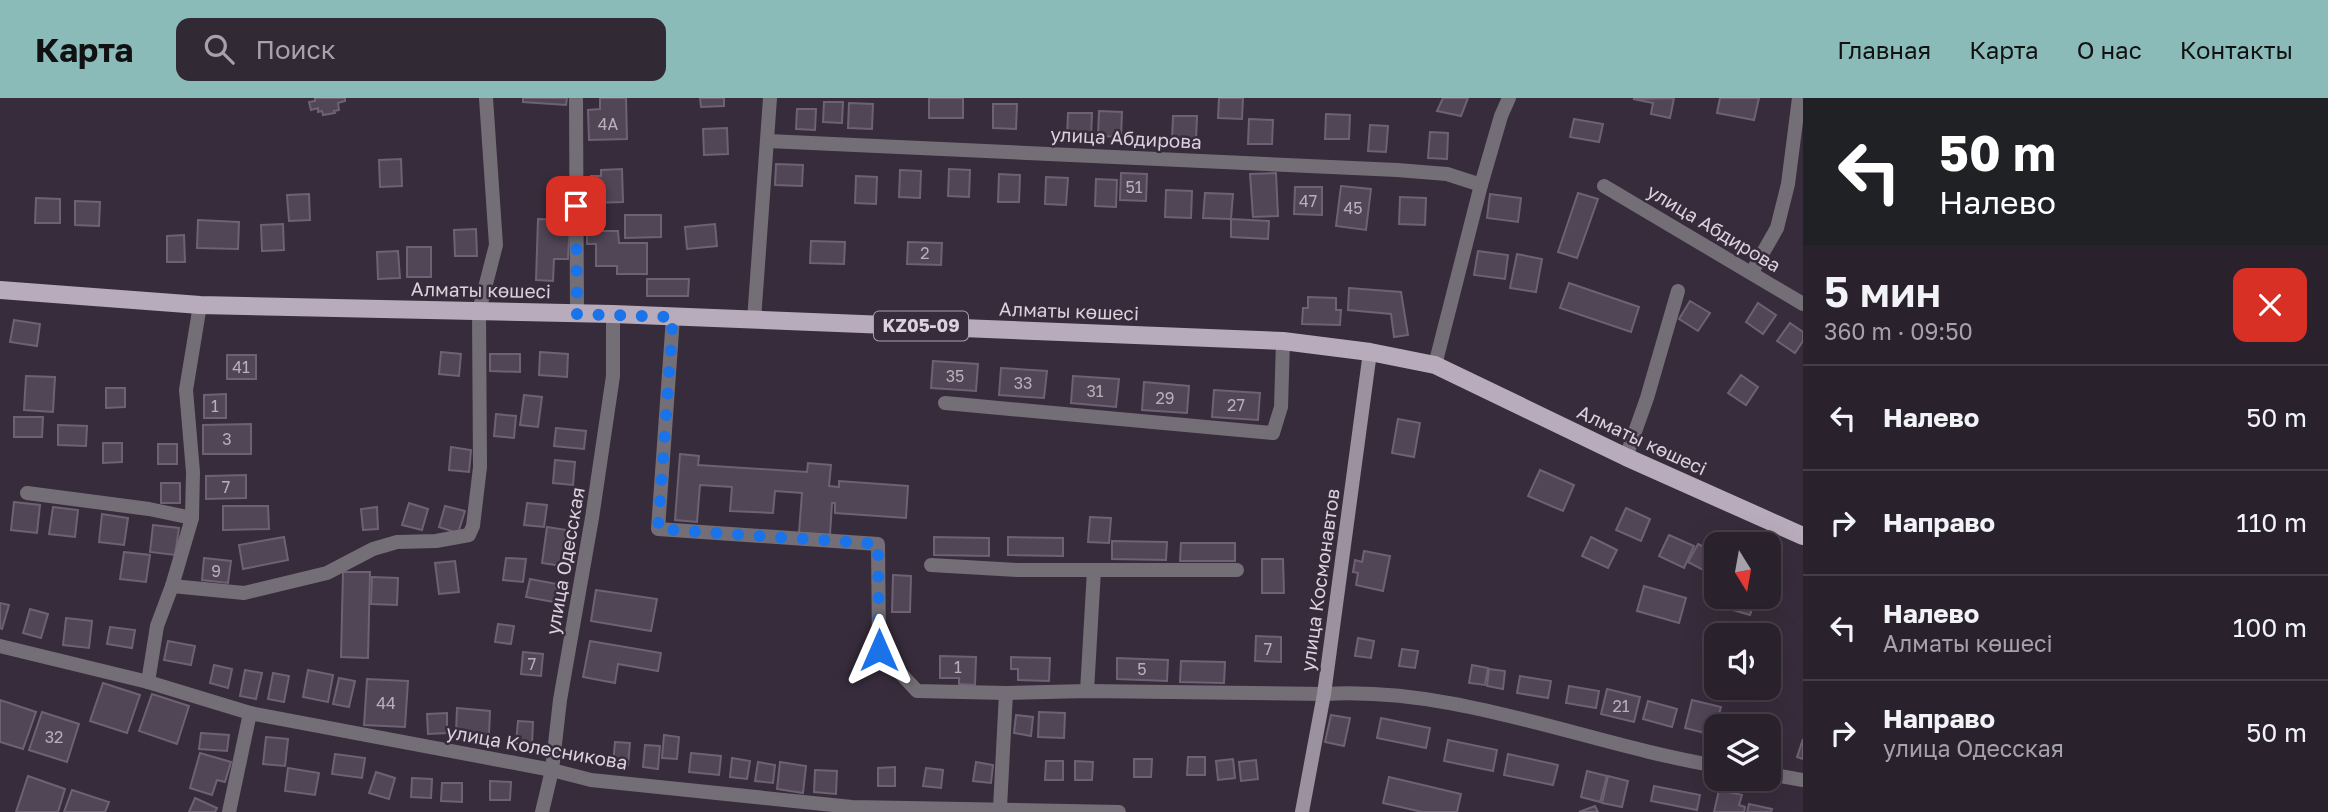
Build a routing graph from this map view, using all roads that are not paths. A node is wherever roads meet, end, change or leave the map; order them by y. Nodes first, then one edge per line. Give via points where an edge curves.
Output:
1 (486, 98) edge
2 (576, 98) edge
3 (770, 98) edge
4 (1510, 98) edge
5 (1799, 98) edge
6 (768, 141) junction
7 (1481, 185) junction
8 (1604, 186) dead end
9 (1752, 272) junction
10 (0, 290) edge
11 (1678, 291) dead end
12 (1803, 304) edge
13 (200, 305) junction
14 (479, 311) junction
15 (577, 314) junction
16 (613, 314) junction
17 (673, 317) junction
18 (754, 320) junction
19 (1283, 341) junction
20 (1370, 352) junction
21 (1435, 365) junction
22 (945, 402) dead end
23 (1626, 457) junction
24 (27, 493) dead end
25 (192, 518) junction
26 (1803, 536) edge
27 (931, 565) dead end
28 (1094, 570) junction
29 (1237, 570) dead end
30 (172, 586) junction
31 (0, 646) edge
32 (148, 682) junction
33 (1087, 691) junction
34 (1006, 693) junction
35 (1324, 694) junction
36 (250, 713) junction
37 (1704, 764) edge
38 (552, 770) junction
39 (1781, 776) edge
40 (1803, 780) edge
41 (1000, 808) junction
42 (229, 812) edge
43 (542, 812) edge
44 (1119, 812) edge
45 (1302, 812) edge

1 - 14 street via 496,245
2 - 15 street
3 - 6 street
4 - 7 street
5 - 9 street via 1788,184 1777,228
6 - 7 street, улица Абдирова via 1396,170 1447,174
6 - 18 street
7 - 21 street
8 - 9 street, улица Абдирова
9 - 12 street, улица Абдирова
10 - 13 main road, Алматы көшесі / KZ05-09
11 - 23 street
13 - 14 main road, Алматы көшесі / KZ05-09
13 - 25 street via 187,390
14 - 15 main road, Алматы көшесі / KZ05-09
14 - 30 street via 480,467 469,535 397,542 327,573 244,593
15 - 16 main road, Алматы көшесі / KZ05-09
16 - 17 main road, Алматы көшесі / KZ05-09
16 - 38 street, улица Одесская via 613,376
17 - 18 main road, Алматы көшесі / KZ05-09
17 - 34 street via 658,529 878,544 879,650 917,691
18 - 19 main road, Алматы көшесі / KZ05-09
19 - 20 main road, Алматы көшесі / KZ05-09
19 - 22 street via 1281,407 1273,433
20 - 21 main road, Алматы көшесі / KZ05-09
20 - 35 main road, улица Космонавтов
21 - 23 main road, Алматы көшесі / KZ05-09
23 - 26 main road, Алматы көшесі / KZ05-09
24 - 25 street
25 - 30 street
27 - 28 street
28 - 29 street
28 - 33 street
30 - 32 street via 157,626
31 - 32 street, улица Колесникова
32 - 36 street, улица Колесникова
33 - 34 street
33 - 35 street
34 - 41 street
35 - 37 street via 1356,692 1468,705
35 - 45 main road, улица Космонавтов
36 - 38 street, улица Колесникова
36 - 42 street
38 - 41 street, улица Колесникова via 592,780 852,807
38 - 43 street, улица Одесская
39 - 40 street
41 - 44 street, улица Колесникова

